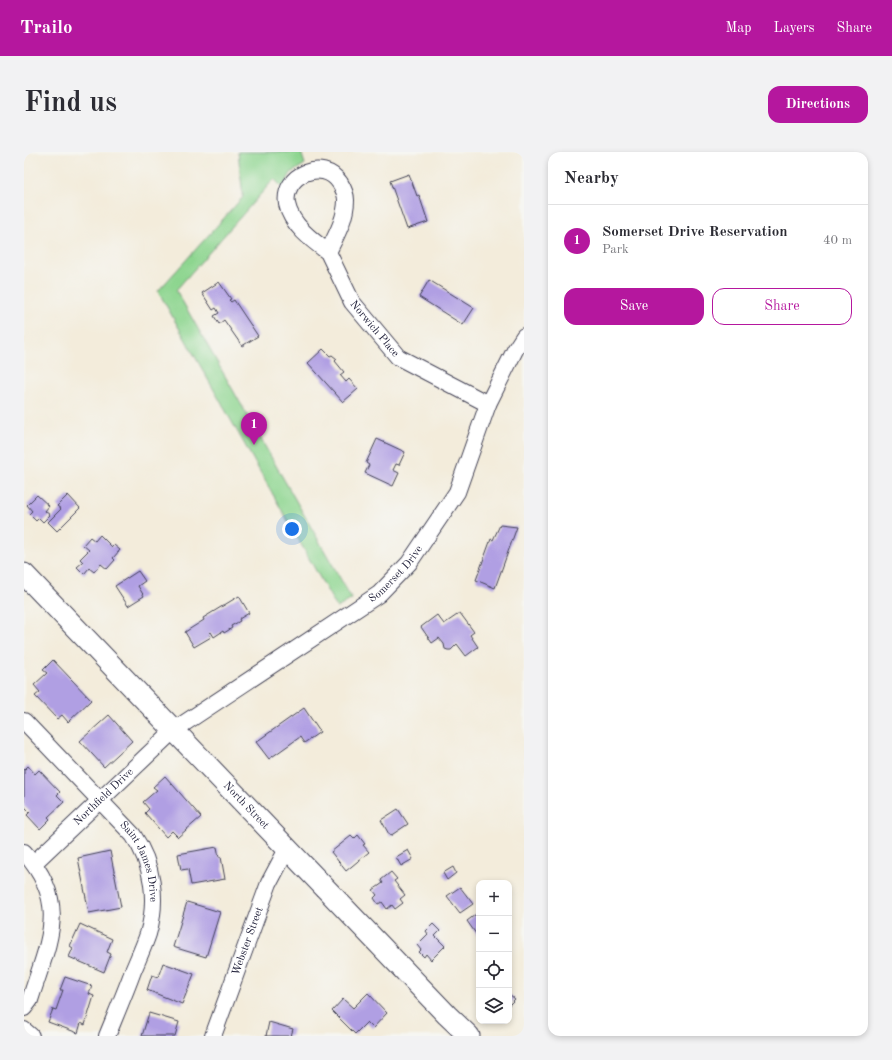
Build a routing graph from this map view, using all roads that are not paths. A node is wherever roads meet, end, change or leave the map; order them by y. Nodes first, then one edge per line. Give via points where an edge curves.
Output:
1 (328, 252) junction
2 (524, 336) edge
3 (488, 404) junction
4 (24, 574) edge
5 (24, 721) edge
6 (174, 730) junction
7 (100, 801) junction
8 (287, 849) junction
9 (29, 858) edge
10 (24, 1008) edge
11 (24, 1030) edge
12 (31, 1036) edge
13 (107, 1036) edge
14 (213, 1036) edge
15 (469, 1036) edge

1 - 1 street, Norwich Place via 300,228 291,216 287,204 288,191 294,180 304,173 315,170 327,172 337,178 344,189 346,199 338,231
1 - 3 street, Norwich Place via 352,302 398,357
2 - 3 street, Somerset Drive
3 - 6 street, Somerset Drive via 457,492 409,563 379,594
4 - 6 main road, North Street
5 - 7 street, Saint James Drive
6 - 7 street, Northfield Drive
6 - 8 main road, North Street
7 - 9 street, Northfield Drive
7 - 13 street, Saint James Drive via 141,846 150,873 153,898 148,935
8 - 14 street, Webster Street via 269,883
8 - 15 main road, North Street
9 - 10 street via 46,883 53,916 51,934 30,1000
11 - 12 street

